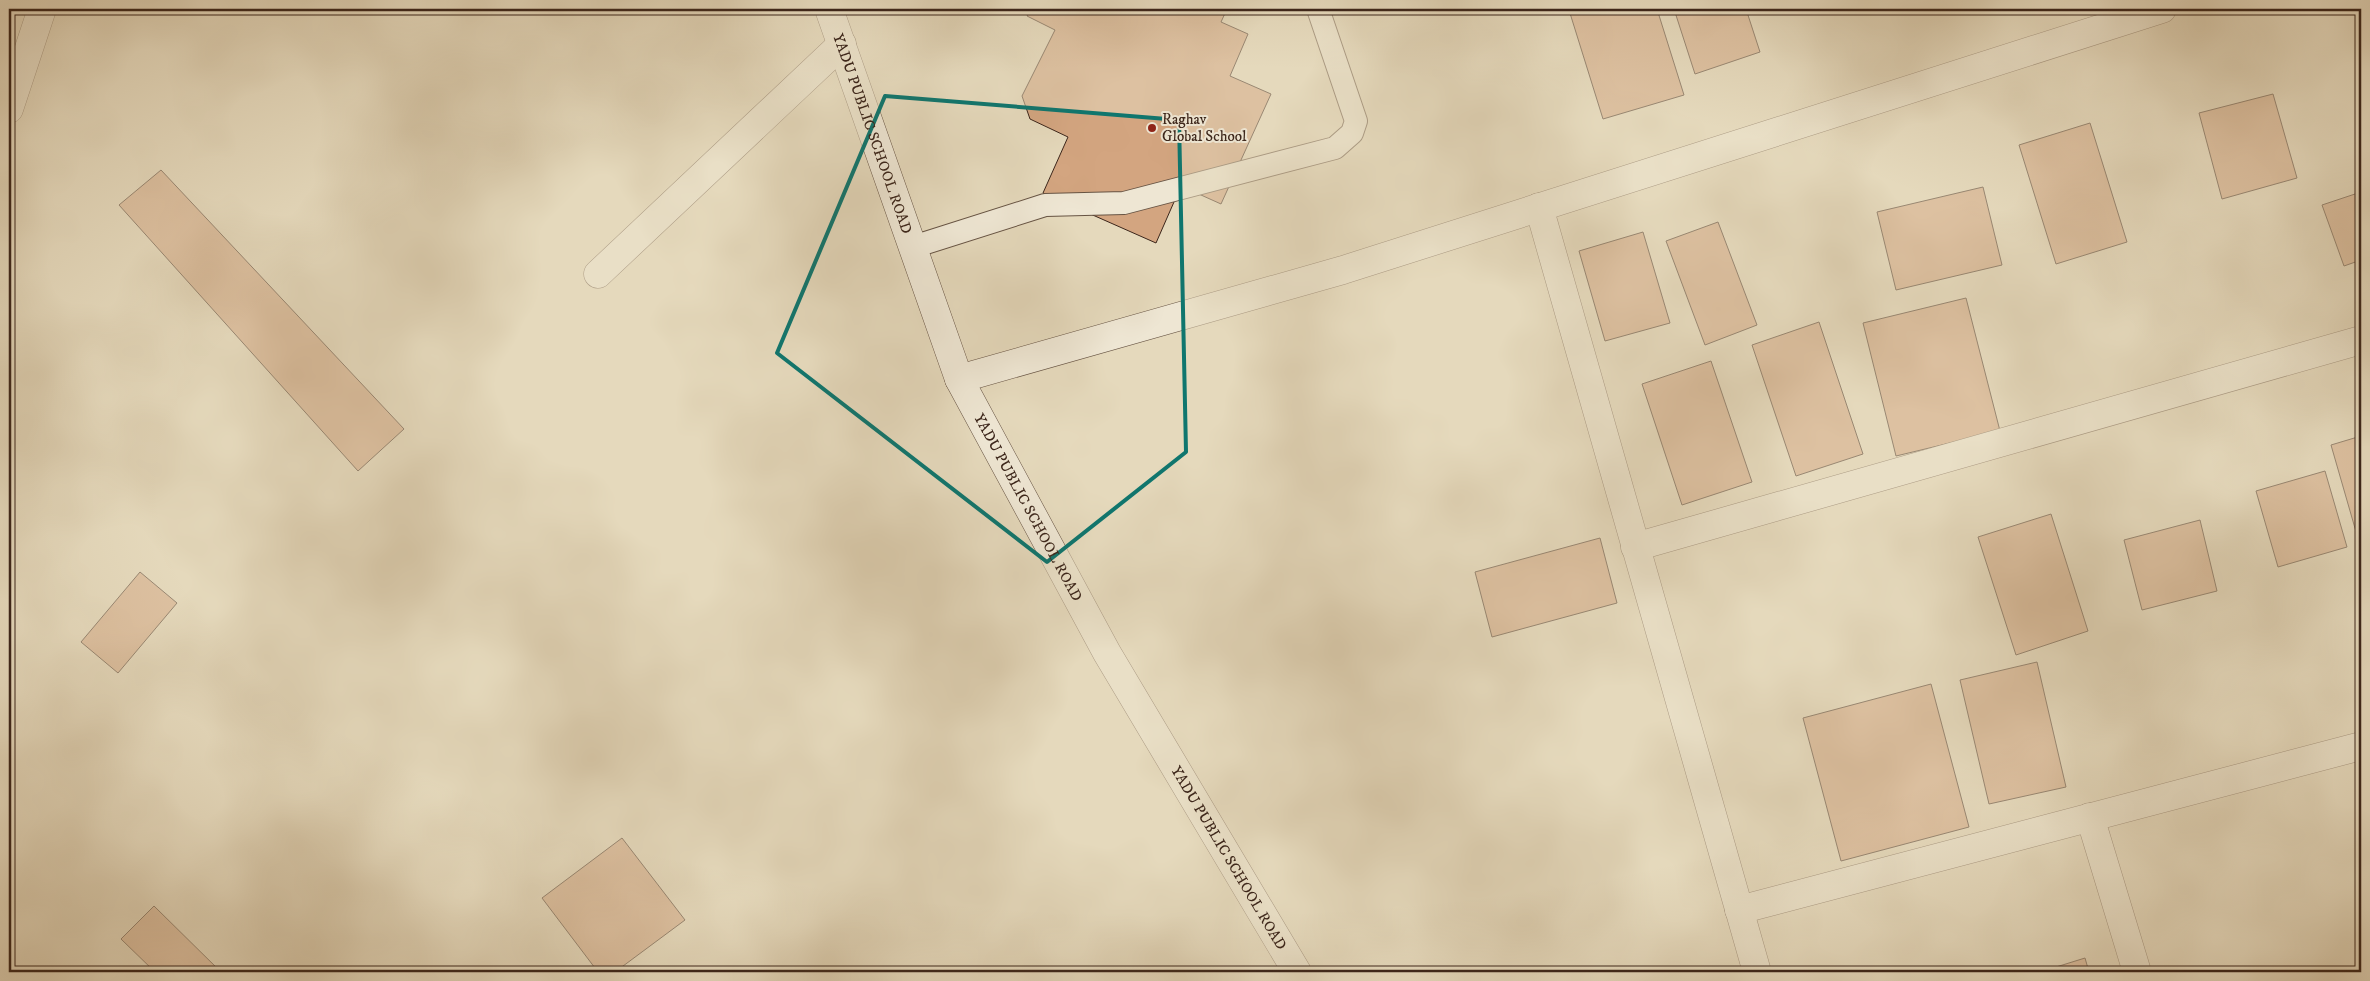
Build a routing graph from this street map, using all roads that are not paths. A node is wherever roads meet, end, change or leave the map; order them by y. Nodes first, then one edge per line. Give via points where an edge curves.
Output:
1 (42, 9) edge
2 (829, 9) edge
3 (1318, 9) edge
4 (2162, 9) edge
5 (842, 44) junction
6 (9, 109) edge
7 (1539, 207) junction
8 (913, 247) junction
9 (598, 274) dead end
10 (2361, 340) edge
11 (959, 379) junction
12 (1635, 547) junction
13 (2361, 746) edge
14 (2090, 817) junction
15 (1739, 910) junction
16 (1297, 972) edge
17 (1757, 972) edge
18 (2137, 972) edge

1 - 6 street
2 - 5 street, YADU PUBLIC SCHOOL ROAD
3 - 8 lane via 1356,121 1352,133 1334,148 1124,203 1045,205
4 - 7 street
5 - 8 street, YADU PUBLIC SCHOOL ROAD
5 - 9 street
7 - 11 street via 1343,270
7 - 12 street
8 - 11 street, YADU PUBLIC SCHOOL ROAD
10 - 12 street
11 - 16 street, YADU PUBLIC SCHOOL ROAD via 1107,652
12 - 15 street
13 - 14 street
14 - 15 street
14 - 18 street
15 - 17 street

